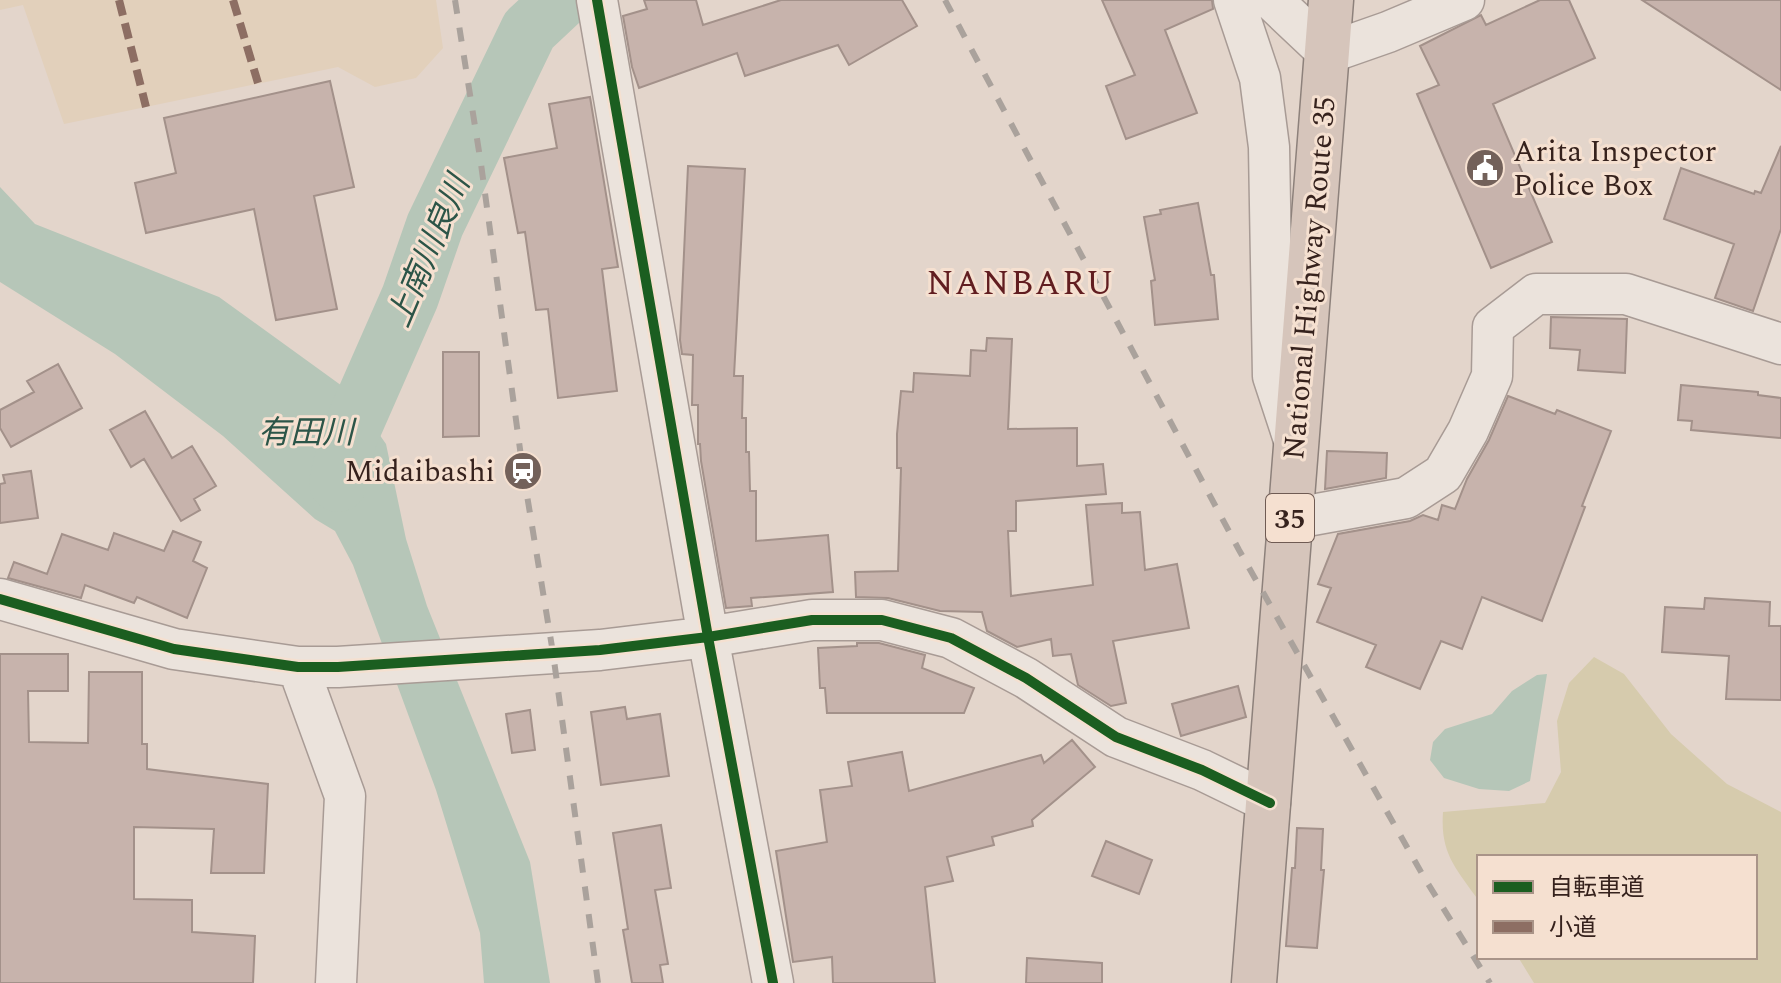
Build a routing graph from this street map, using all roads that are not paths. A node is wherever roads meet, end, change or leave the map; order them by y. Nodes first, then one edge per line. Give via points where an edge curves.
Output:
1 (1234, 0) edge
2 (1272, 0) edge
3 (1331, 0) edge
4 (1464, 0) edge
5 (598, 9) edge
6 (1328, 53) junction
7 (1781, 344) edge
8 (1295, 443) junction
9 (1290, 519) junction
10 (0, 599) edge
11 (708, 637) junction
12 (298, 667) junction
13 (1270, 803) junction
14 (336, 983) edge
15 (773, 983) edge
16 (1254, 983) edge

1 - 8 street via 1260,78 1269,147 1273,376
2 - 6 street
3 - 6 highway, 35
4 - 6 street
5 - 11 street
6 - 8 highway, National Highway Route 35 / 35
7 - 9 street via 1626,294 1536,294 1493,327 1492,376 1443,474 1406,498
8 - 9 highway, National Highway Route 35 / 35
9 - 13 highway, National Highway Route 35 / 35
10 - 12 street via 174,649
11 - 12 street via 600,650
11 - 13 street via 812,620 882,620 951,638 1026,678 1116,737
11 - 15 street
12 - 14 street via 345,796
13 - 16 highway, National Highway Route 35 / 35

